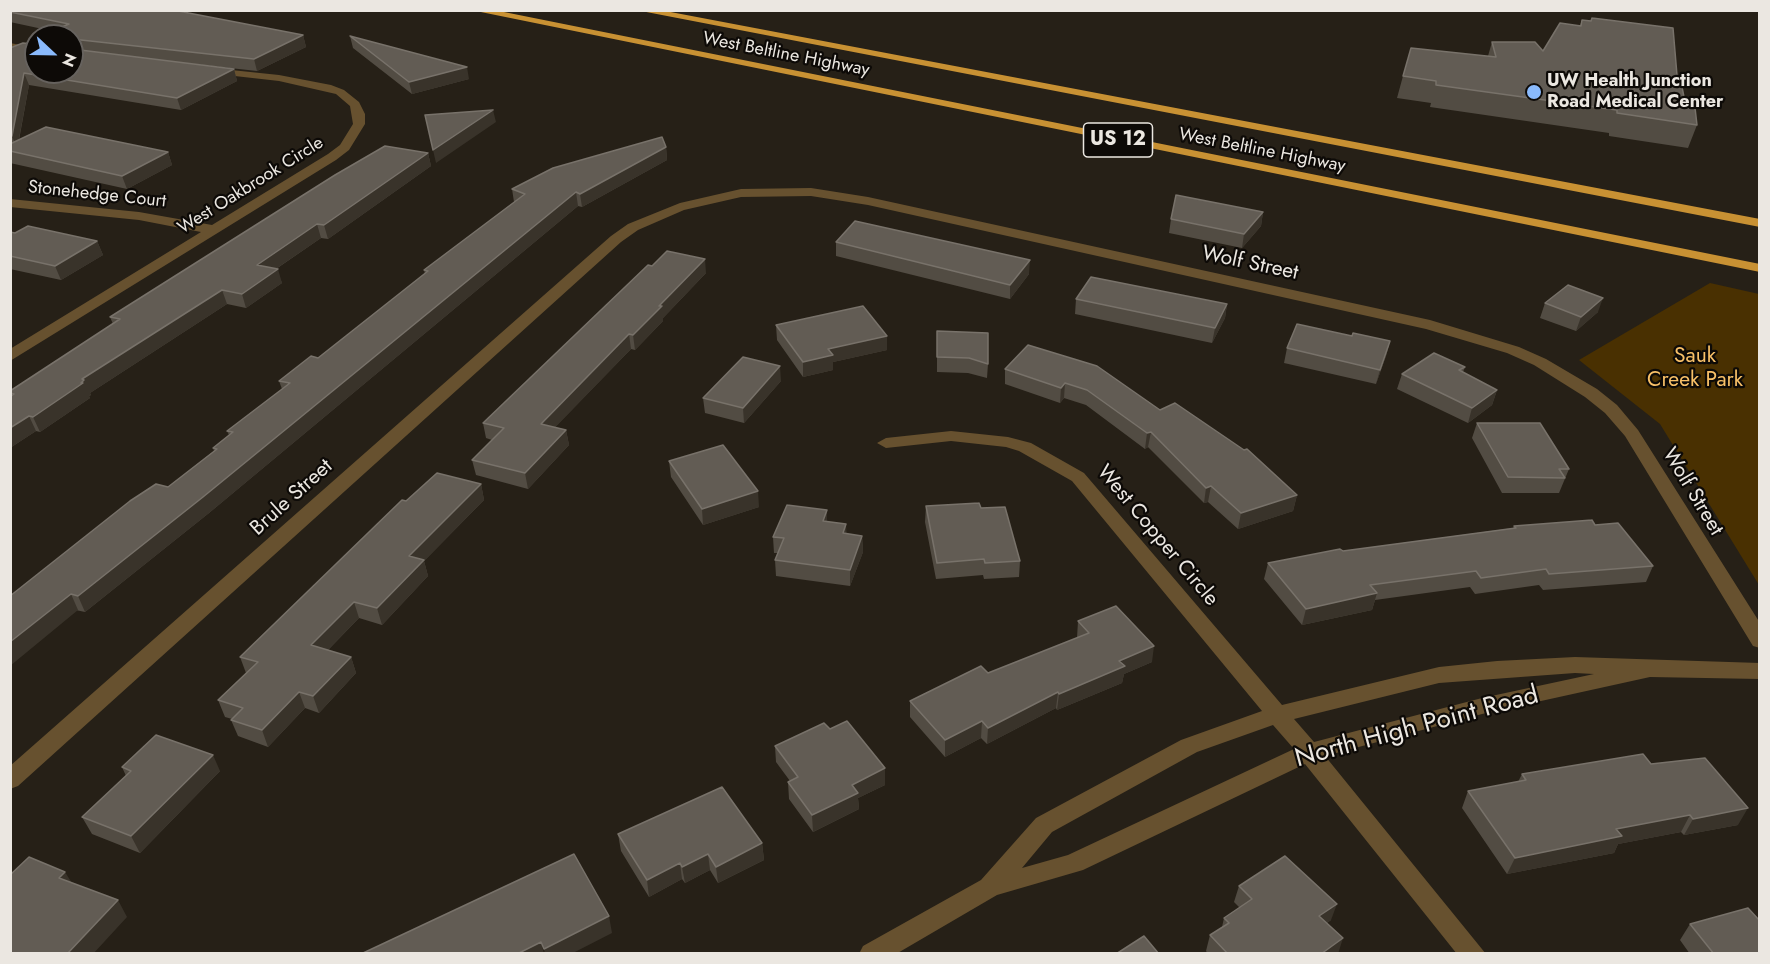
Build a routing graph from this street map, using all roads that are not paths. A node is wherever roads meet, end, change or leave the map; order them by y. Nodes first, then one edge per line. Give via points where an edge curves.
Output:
1 (476, 10) edge
2 (641, 10) edge
3 (199, 70) edge
4 (10, 203) edge
5 (1760, 223) edge
6 (214, 230) junction
7 (603, 250) joint
8 (1760, 268) edge
9 (10, 356) edge
10 (886, 443) dead end
11 (1760, 641) edge
12 (1650, 669) junction
13 (1760, 670) edge
14 (1276, 715) junction
15 (1309, 752) junction
16 (10, 780) edge
17 (990, 887) junction
18 (872, 954) edge
19 (1473, 954) edge

1 - 8 highway, West Beltline Highway / US 12
2 - 5 highway, West Beltline Highway / US 12
3 - 6 street, West Oakbrook Circle via 327,87 348,97 359,114 354,134 345,147
4 - 6 street, Stonehedge Court via 139,216
6 - 9 street, West Oakbrook Circle
7 - 11 street, Wolf Street via 633,227 680,207 741,193 811,192 868,201 1418,322 1504,347 1540,362 1611,409 1632,434
7 - 16 street, Brule Street
10 - 14 street, West Copper Circle via 951,436 1008,442 1025,447 1078,477
12 - 13 street, North High Point Road
12 - 14 street, North High Point Road via 1575,665 1439,675
12 - 15 street, North High Point Road via 1482,706
14 - 15 street, West Copper Circle
14 - 17 street, North High Point Road via 1189,746 1044,825
15 - 17 street, North High Point Road via 1074,863
15 - 19 street, West Copper Circle
17 - 18 street, North High Point Road

